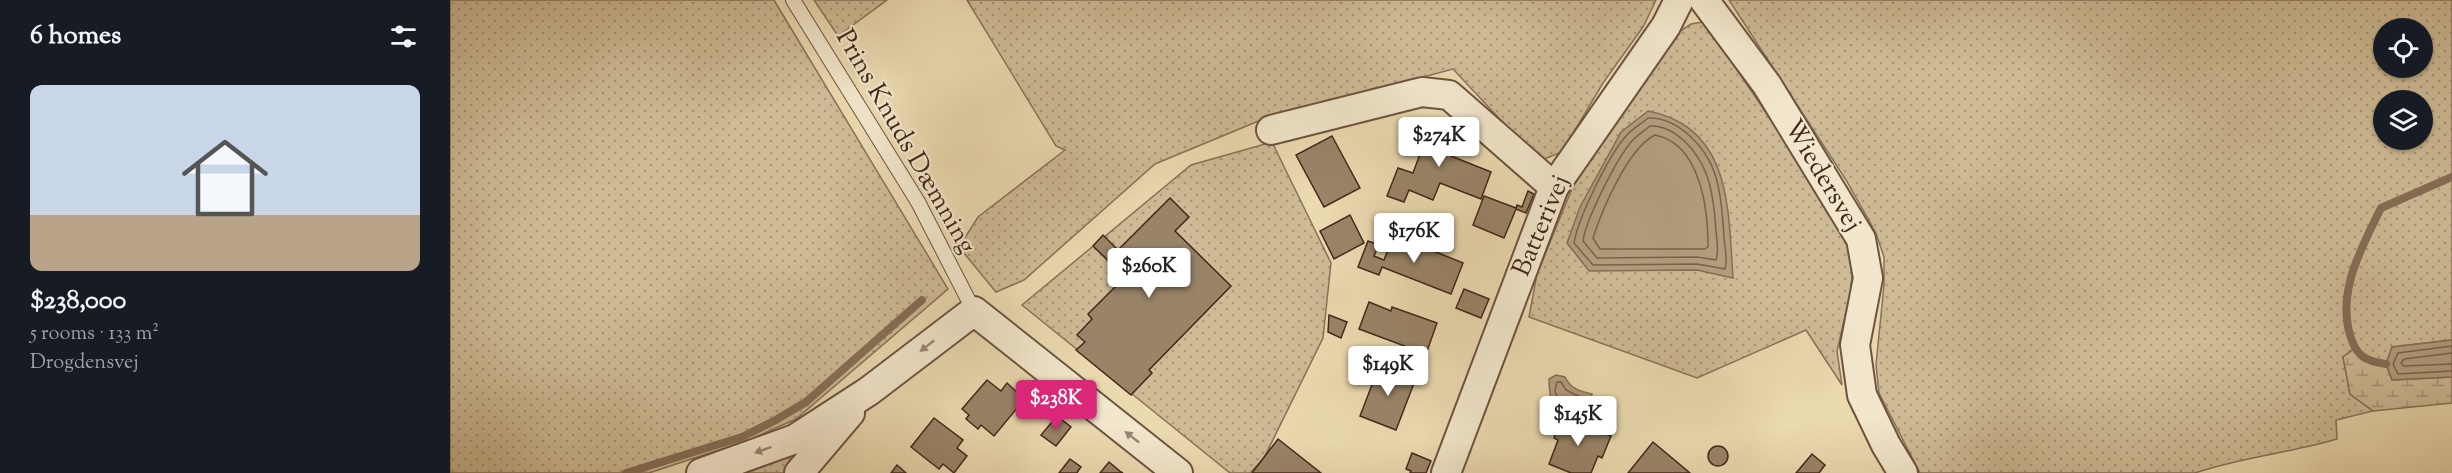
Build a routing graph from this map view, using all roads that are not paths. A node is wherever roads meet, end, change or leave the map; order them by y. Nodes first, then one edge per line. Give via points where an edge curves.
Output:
1 (793, 0) edge
2 (1679, 0) edge
3 (1704, 0) edge
4 (1271, 130) dead end
5 (1554, 187) junction
6 (974, 311) junction
7 (869, 391) junction
8 (701, 473) edge
9 (799, 473) edge
10 (1178, 473) edge
11 (1446, 473) edge
12 (1903, 473) edge

1 - 6 lane, Prins Knuds Dæmning via 918,202
2 - 5 street, Batterivej via 1666,26
3 - 12 street, Wiedersvej via 1767,85 1861,239 1868,278 1855,345 1862,395
4 - 5 street via 1422,92 1449,95
5 - 11 street, Batterivej
6 -> 7 street
10 -> 6 street
7 -> 8 street via 795,439
7 - 9 street

